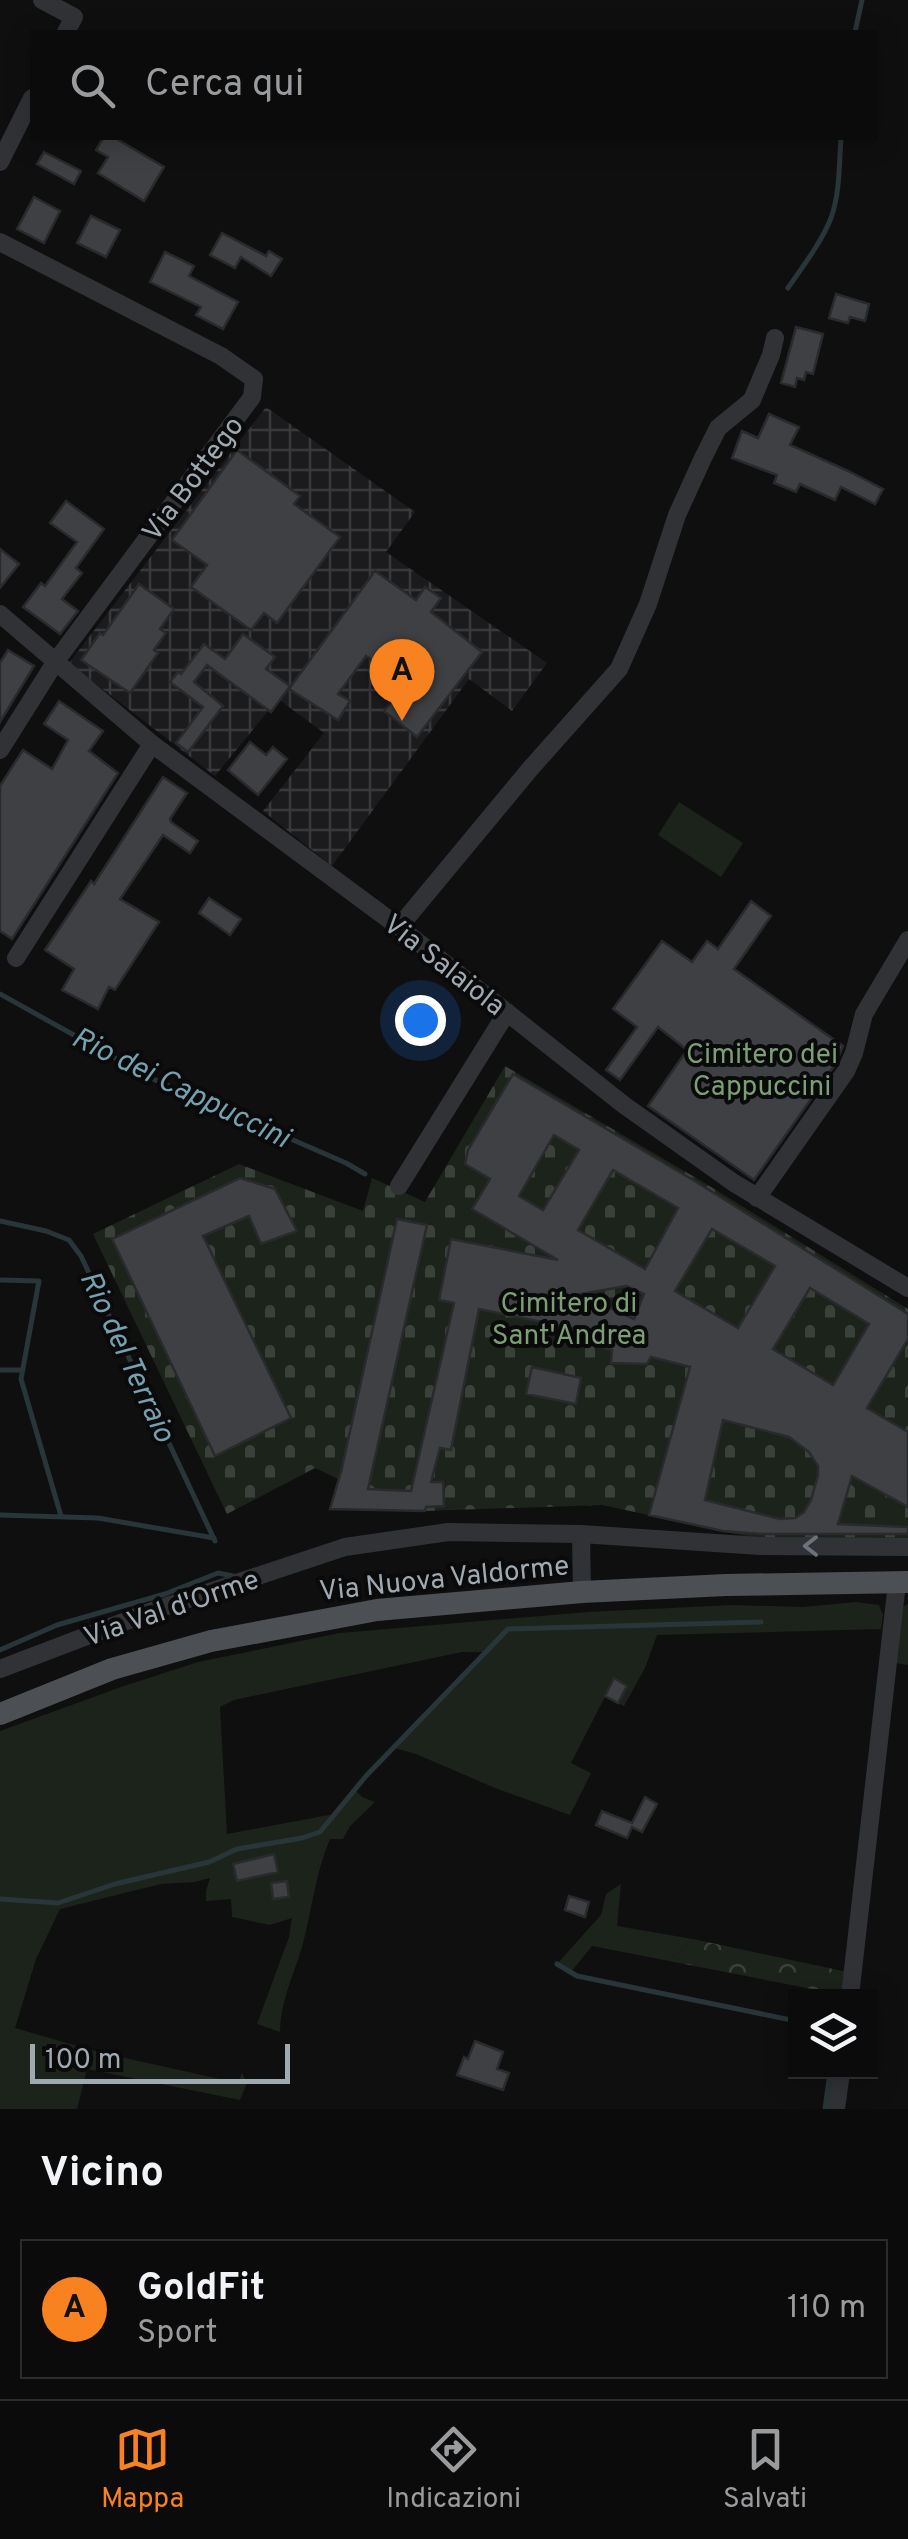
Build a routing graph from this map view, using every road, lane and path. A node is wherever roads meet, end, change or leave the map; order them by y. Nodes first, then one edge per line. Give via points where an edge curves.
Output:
1 (42, 0) edge
2 (67, 30) edge
3 (30, 102) edge
4 (0, 162) edge
5 (0, 242) edge
6 (775, 338) dead end
7 (0, 614) edge
8 (56, 661) junction
9 (152, 744) junction
10 (0, 750) edge
11 (399, 928) junction
12 (908, 940) edge
13 (16, 958) dead end
14 (507, 1012) junction
15 (398, 1186) dead end
16 (757, 1198) junction
17 (908, 1288) edge
18 (582, 1534) junction
19 (908, 1547) edge
20 (902, 1582) edge
21 (582, 1592) junction
22 (0, 1669) edge
23 (0, 1714) edge
24 (851, 1989) edge
25 (839, 2079) edge
26 (836, 2109) edge

1 - 2 street via 74,17
3 - 4 street
5 - 8 street, Via Bottego via 221,356 254,380 252,397
6 - 11 street via 752,400 718,428 619,669
7 - 8 street, Via Salaiola
8 - 9 street, Via Salaiola
8 - 10 street
9 - 11 street, Via Salaiola
9 - 13 street
11 - 14 street, Via Salaiola
12 - 16 street via 864,1014 846,1072
14 - 15 street
14 - 16 street, Via Salaiola via 624,1106
16 - 17 street, Via Salaiola
19 -> 18 street, Via Val d'Orme
18 - 21 street
18 - 22 street, Via Val d'Orme via 448,1532 345,1547
20 - 21 main road, Via Nuova Valdorme
20 - 24 street
21 - 23 main road, Via Nuova Valdorme via 377,1610 211,1640
25 - 26 street

